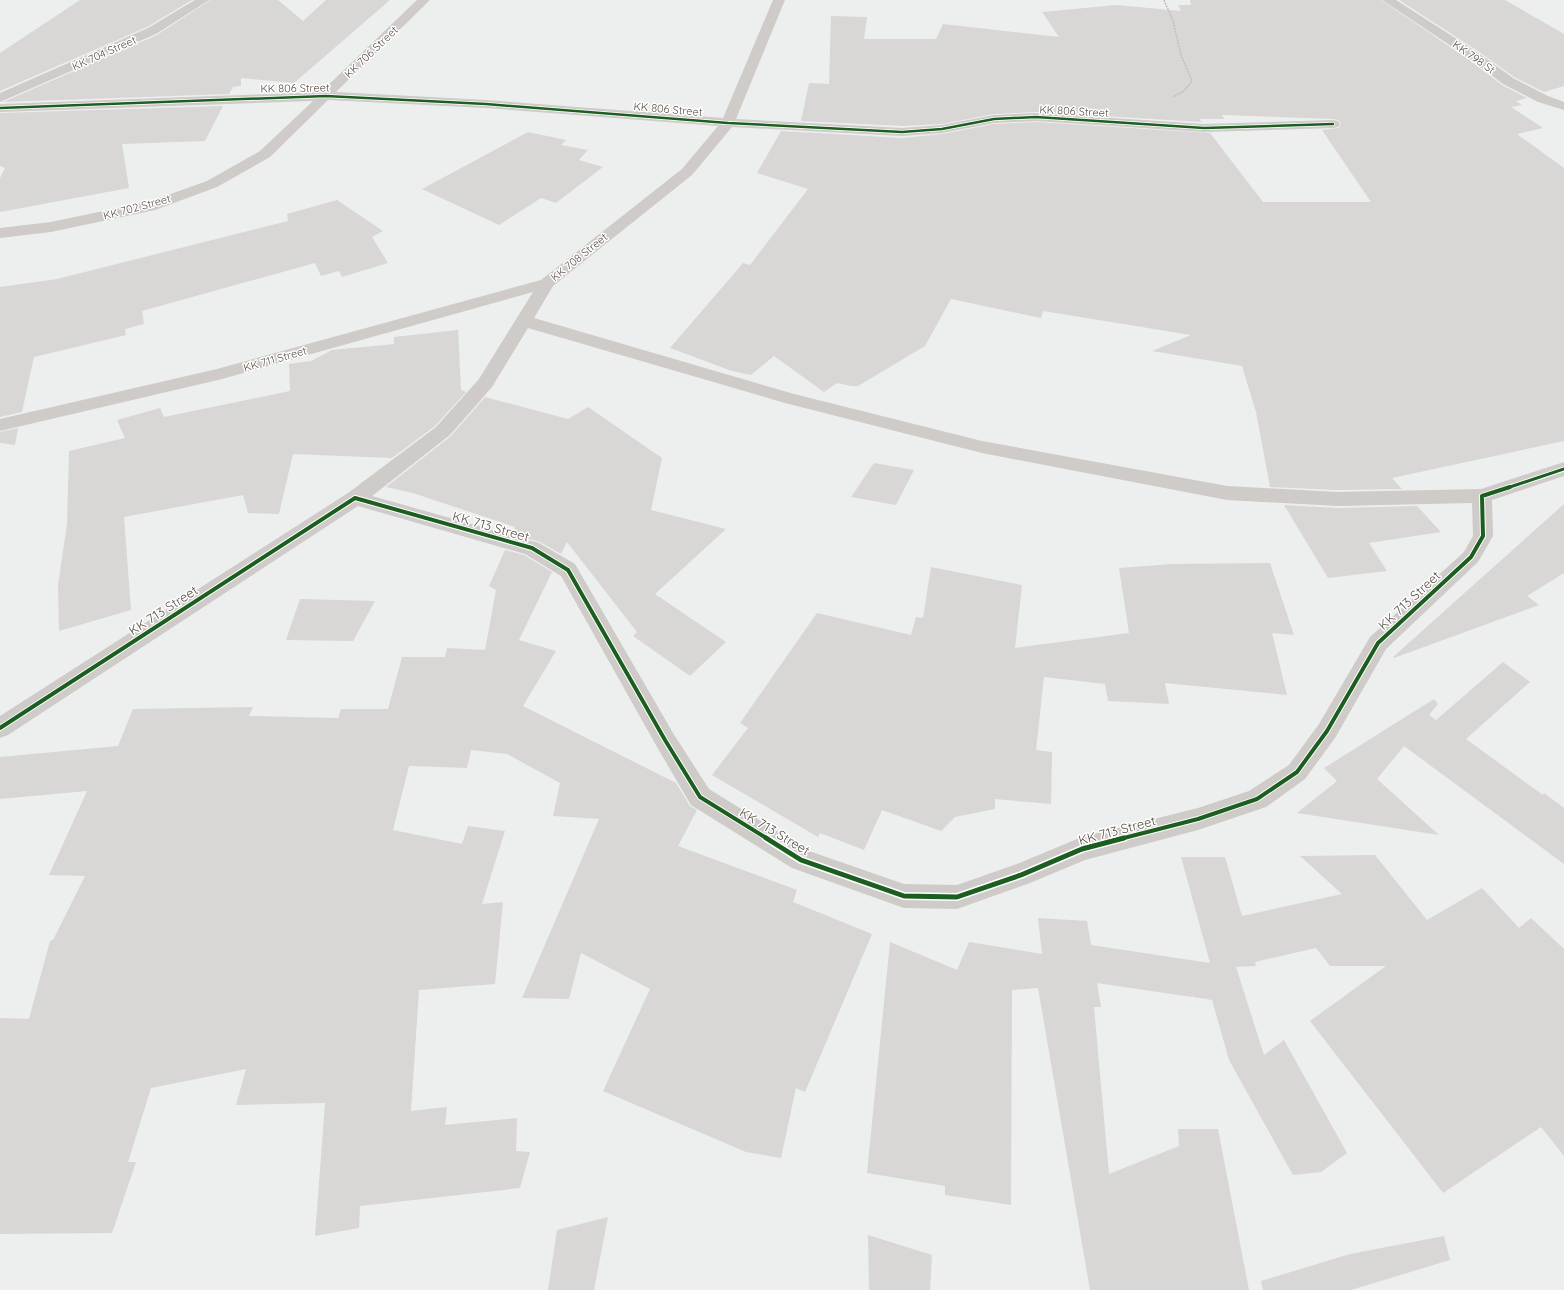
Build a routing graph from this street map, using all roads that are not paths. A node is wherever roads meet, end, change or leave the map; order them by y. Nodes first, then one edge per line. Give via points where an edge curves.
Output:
1 (203, 0) edge
2 (424, 0) edge
3 (779, 0) edge
4 (1388, 0) edge
5 (326, 96) junction
6 (0, 98) edge
7 (1564, 106) edge
8 (0, 108) edge
9 (728, 123) junction
10 (1333, 124) dead end
11 (265, 154) joint
12 (0, 233) edge
13 (547, 282) junction
14 (524, 321) junction
15 (0, 425) edge
16 (1564, 469) edge
17 (1482, 496) junction
18 (355, 498) junction
19 (0, 728) edge

1 - 6 street, KK 704 Street via 152,32
2 - 5 street, KK 706 Street
3 - 9 street, KK 708 Street
4 - 7 street, KK 798 St via 1508,81 1543,99
5 - 8 street, KK 806 Street
5 - 9 street, KK 806 Street via 486,104
5 - 11 street, KK 706 Street
9 - 10 street, KK 806 Street via 902,132 942,129 994,118 1036,117 1204,128
9 - 13 street, KK 708 Street via 687,172
11 - 12 street, KK 702 Street via 212,184 155,204 51,228
13 - 14 street, KK 708 Street
13 - 15 street, KK 711 Street via 218,374
14 - 17 street via 791,399 982,447 1227,493 1337,499
14 - 18 street, KK 708 Street via 486,384 443,431
16 - 17 street
17 - 18 street, KK 713 Street via 1483,536 1471,557 1378,643 1327,731 1297,772 1257,799 1198,819 1082,848 1021,875 957,897 904,896 801,860 700,797 568,570 532,548
18 - 19 street, KK 713 Street

